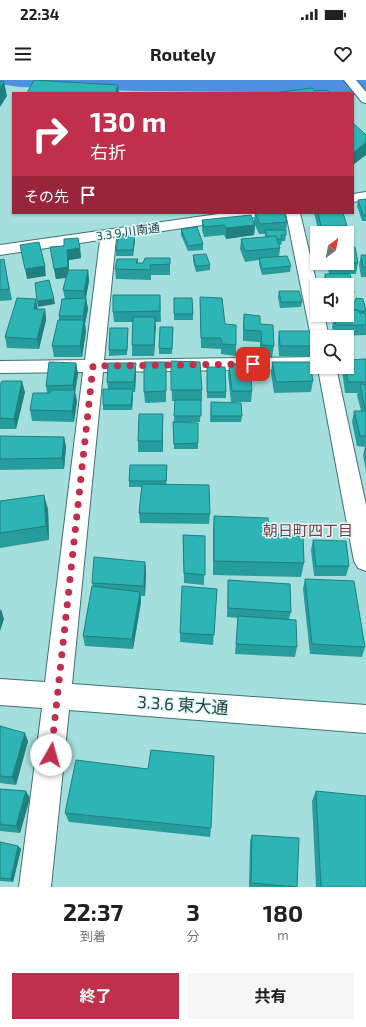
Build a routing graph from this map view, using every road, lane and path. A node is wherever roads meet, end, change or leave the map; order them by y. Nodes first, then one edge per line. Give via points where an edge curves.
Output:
1 (350, 80) edge
2 (366, 99) edge
3 (366, 196) edge
4 (354, 198) edge
5 (249, 214) edge
6 (293, 214) edge
7 (110, 234) junction
8 (0, 250) edge
9 (318, 330) edge
10 (310, 364) edge
11 (93, 366) junction
12 (0, 367) edge
13 (328, 374) edge
14 (366, 561) edge
15 (0, 692) edge
16 (58, 696) junction
17 (366, 719) edge
18 (35, 887) edge

1 - 2 street
3 - 4 street
5 - 7 street, 3.3.9 川南通
6 - 9 street
7 - 8 street, 3.3.9 川南通
7 - 11 street
10 - 11 street
11 - 12 street
11 - 16 street
13 - 14 street
15 - 16 street, 3.3.6 東大通
16 - 17 street, 3.3.6 東大通
16 - 18 street

